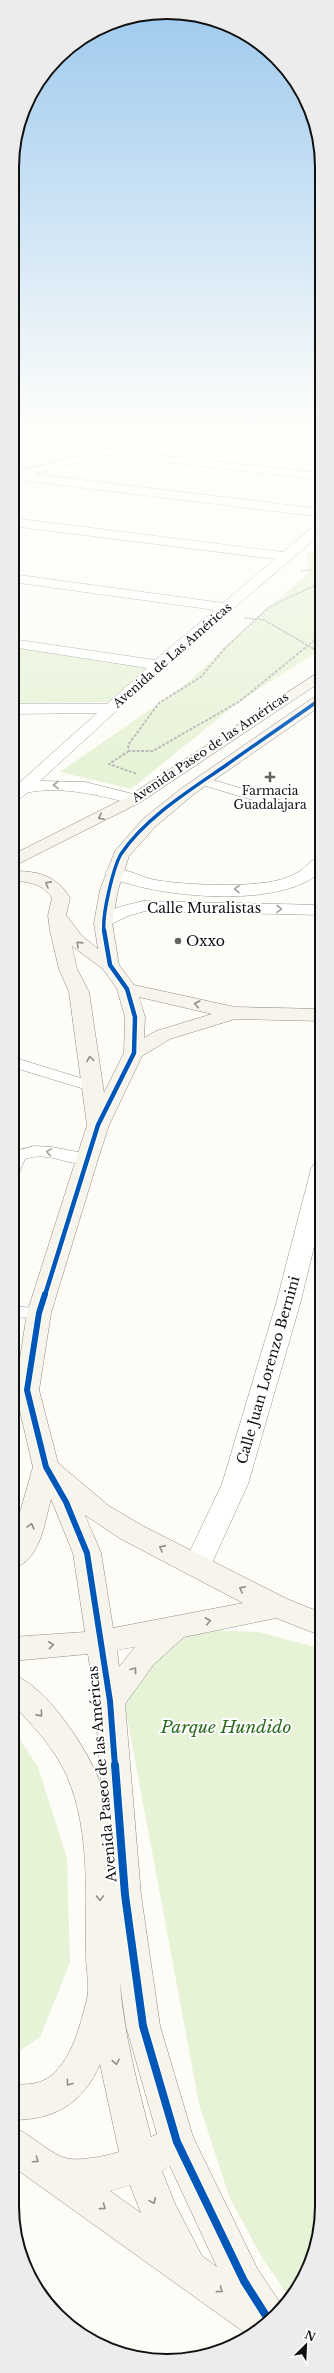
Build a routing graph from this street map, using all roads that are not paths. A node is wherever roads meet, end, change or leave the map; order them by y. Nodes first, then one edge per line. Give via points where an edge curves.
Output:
1 (179, 541) edge
2 (306, 541) edge
3 (315, 549) dead end
4 (289, 553) junction
5 (19, 579) edge
6 (223, 611) junction
7 (19, 644) edge
8 (158, 665) junction
9 (315, 679) edge
10 (315, 703) edge
11 (111, 708) junction
12 (19, 709) edge
13 (203, 781) junction
14 (19, 789) edge
15 (19, 791) edge
16 (135, 799) junction
17 (276, 803) dead end
18 (19, 858) edge
19 (315, 867) edge
20 (114, 873) junction
21 (19, 876) edge
22 (302, 878) junction
23 (315, 910) edge
24 (57, 915) junction
25 (103, 923) junction
26 (110, 965) junction
27 (127, 989) junction
28 (235, 1013) junction
29 (315, 1015) edge
30 (134, 1053) junction
31 (19, 1064) edge
32 (91, 1086) junction
33 (98, 1125) junction
34 (19, 1155) edge
35 (87, 1159) junction
36 (315, 1197) edge
37 (19, 1312) edge
38 (39, 1313) junction
39 (46, 1467) junction
40 (19, 1551) edge
41 (196, 1566) junction
42 (277, 1608) junction
43 (315, 1622) edge
44 (174, 1628) junction
45 (101, 1642) junction
46 (19, 1648) edge
47 (19, 1693) edge
48 (110, 1701) junction
49 (104, 1996) junction
50 (19, 2103) edge
51 (177, 2142) junction
52 (19, 2149) edge
53 (140, 2164) junction
54 (60, 2176) junction
55 (188, 2267) junction
56 (266, 2316) edge
57 (261, 2320) edge

1 - 4 street
2 - 4 street, Avenida de Las Américas
3 - 4 street
4 - 6 street, Avenida de Las Américas
5 - 6 street
6 - 8 street, Avenida de Las Américas
7 - 8 street
8 - 11 street, Avenida de Las Américas
9 - 16 street, Avenida Paseo de las Américas
10 - 13 street, Avenida Paseo de las Américas
11 - 12 street
11 - 14 street, Avenida de Las Américas
13 - 17 lane
13 - 20 street, Avenida Paseo de las Américas via 149,823 121,855
16 -> 15 street via 85,786 56,785
16 -> 18 street, Avenida Paseo de las Américas
19 - 22 street, Calle Muralistas
22 -> 20 street, Calle Muralistas via 281,886 244,889 176,888 155,885
20 - 25 street, Avenida Paseo de las Américas
24 -> 21 street via 61,898 55,888 40,880
22 - 23 street, Calle Muralistas
25 -> 23 street, Calle Muralistas via 122,912 144,906
26 -> 24 street via 82,948 68,934
32 -> 24 street via 92,1075 79,992 68,969
25 - 26 street, Avenida Paseo de las Américas
26 - 27 street, Avenida Paseo de las Américas
28 -> 27 street
27 - 30 street, Avenida Paseo de las Américas via 135,1018
28 - 29 street
28 - 30 street via 163,1035
30 - 33 street, Avenida Paseo de las Américas
31 - 32 lane
32 - 33 street
33 - 35 street, Avenida Paseo de las Américas
35 -> 34 lane via 38,1150 27,1151
35 - 38 street, Avenida Paseo de las Américas
36 - 41 street, Calle Juan Lorenzo Bernini via 288,1304 235,1484
37 - 38 lane
38 - 39 street, Avenida Paseo de las Américas via 27,1390
40 -> 39 street via 25,1544
41 -> 39 street via 100,1513
39 - 45 street, Avenida Paseo de las Américas via 66,1502 87,1553
42 -> 41 street
42 - 43 street
44 -> 42 street
44 - 45 street
48 -> 44 street via 144,1656
46 -> 45 street
45 - 48 street, Avenida Paseo de las Américas
47 -> 49 street, Avenida Paseo de las Américas via 60,1735 83,1777 98,1831
48 - 51 street, Avenida Paseo de las Américas via 125,1895 143,2026
49 -> 50 street via 90,2046 81,2066 63,2090 48,2099
49 -> 53 street, Avenida Paseo de las Américas via 126,2113
51 - 53 street
51 - 56 street, Avenida Paseo de las Américas via 244,2281
52 -> 54 street
53 - 54 street via 100,2176
53 -> 55 street, Avenida Paseo de las Américas via 164,2226
54 -> 55 street
55 -> 57 street

